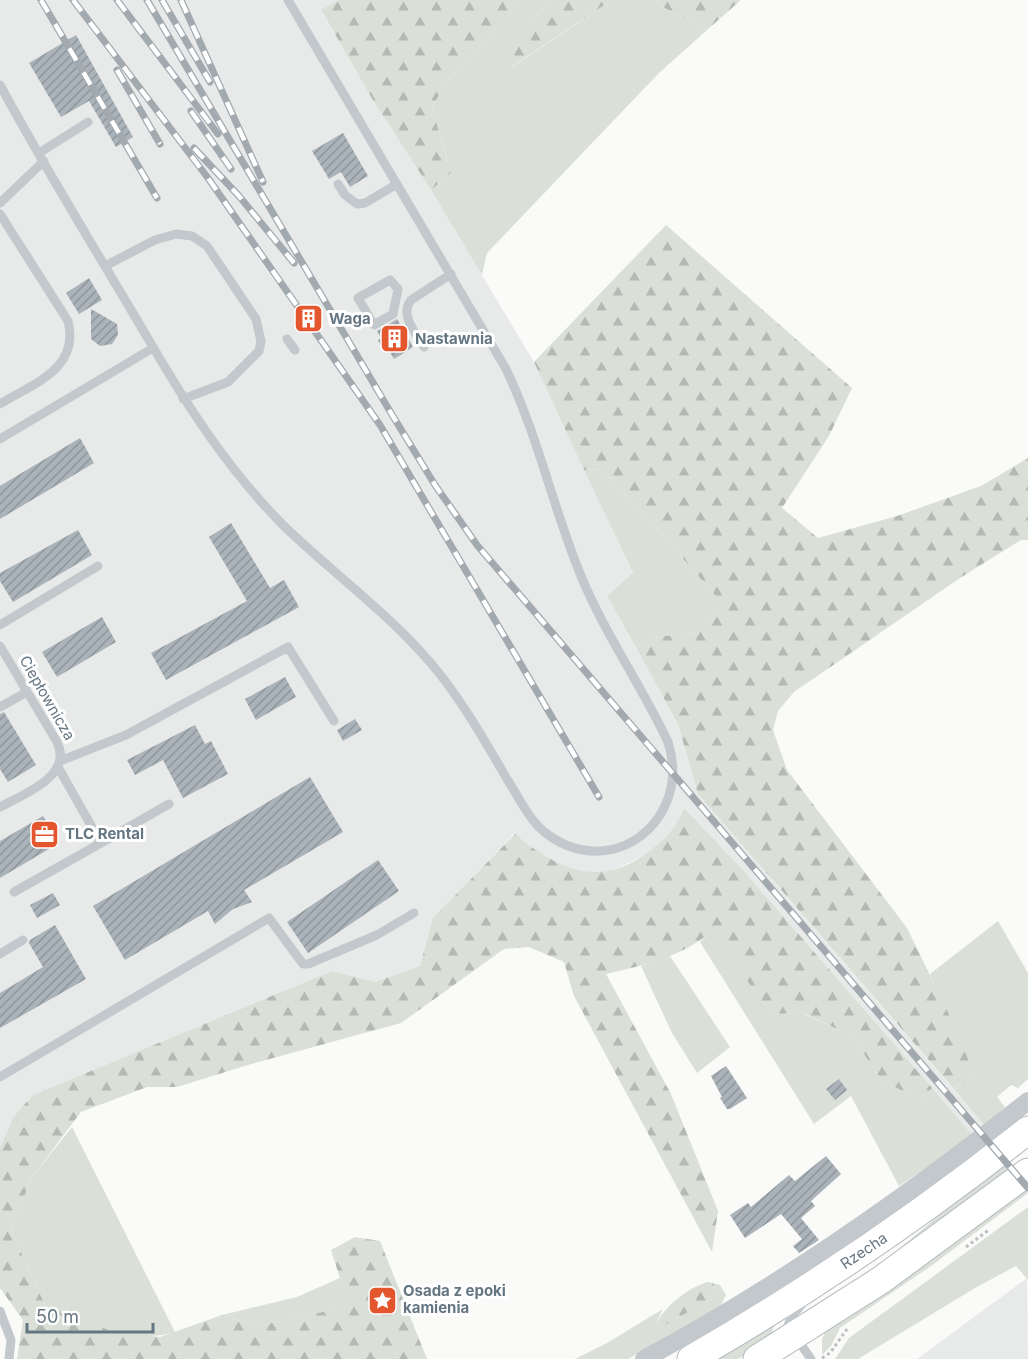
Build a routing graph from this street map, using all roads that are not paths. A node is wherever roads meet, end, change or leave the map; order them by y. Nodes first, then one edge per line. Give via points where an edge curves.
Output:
1 (288, 0) edge
2 (0, 85) edge
3 (88, 122) dead end
4 (42, 157) junction
5 (338, 184) dead end
6 (397, 184) junction
7 (0, 203) edge
8 (0, 214) edge
9 (105, 266) junction
10 (451, 274) junction
11 (395, 301) junction
12 (406, 306) junction
13 (287, 339) dead end
14 (424, 347) dead end
15 (153, 348) junction
16 (295, 350) dead end
17 (183, 399) junction
18 (0, 404) edge
19 (0, 439) edge
20 (98, 566) dead end
21 (0, 625) edge
22 (0, 646) edge
23 (27, 692) junction
24 (0, 707) edge
25 (334, 721) dead end
26 (59, 764) junction
27 (169, 804) dead end
28 (0, 807) edge
29 (101, 843) junction
30 (14, 892) dead end
31 (414, 913) dead end
32 (23, 940) dead end
33 (0, 954) edge
34 (0, 1077) edge
35 (1028, 1101) edge
36 (1028, 1130) edge
37 (1028, 1172) edge
38 (824, 1278) junction
39 (0, 1311) edge
40 (795, 1336) junction
41 (9, 1359) edge
42 (644, 1359) edge
43 (691, 1359) edge
44 (757, 1359) edge
45 (811, 1359) edge

1 - 6 lane
2 - 4 lane
3 - 4 lane
4 - 7 lane
4 - 9 lane
5 - 6 lane via 357,204
6 - 10 lane
8 - 18 lane via 68,321 72,335 62,363
9 - 15 lane
9 - 17 lane via 155,240 176,234 192,236 207,246 256,319 259,351 228,382
10 - 12 lane
10 - 17 lane via 516,391 581,576 610,639 660,725 673,759 674,776 663,810 654,824 622,846 604,850 575,848 558,842 535,824 472,720 422,653 257,498
11 - 11 lane via 393,314 374,325 358,298 390,280 398,290
11 - 12 lane
12 - 14 lane via 406,316
13 - 16 lane
15 - 17 lane
15 - 19 lane
20 - 21 lane
22 - 23 lane, Ciepłownicza
23 - 24 lane
23 - 26 lane, Ciepłownicza via 60,748
25 - 26 lane via 288,646 126,735
26 - 28 lane via 48,779
26 - 29 lane, Ciepłownicza
27 - 29 lane
29 - 30 lane
31 - 34 lane via 377,935 308,964 303,964 269,918
32 - 33 lane
35 - 42 street via 838,1240
36 - 38 main road, Rzecha via 957,1186
37 - 40 main road via 898,1268
38 - 40 lane via 791,1317 789,1326
38 - 43 main road, Rzecha
39 - 41 lane via 11,1340
40 - 44 main road
40 - 45 lane

